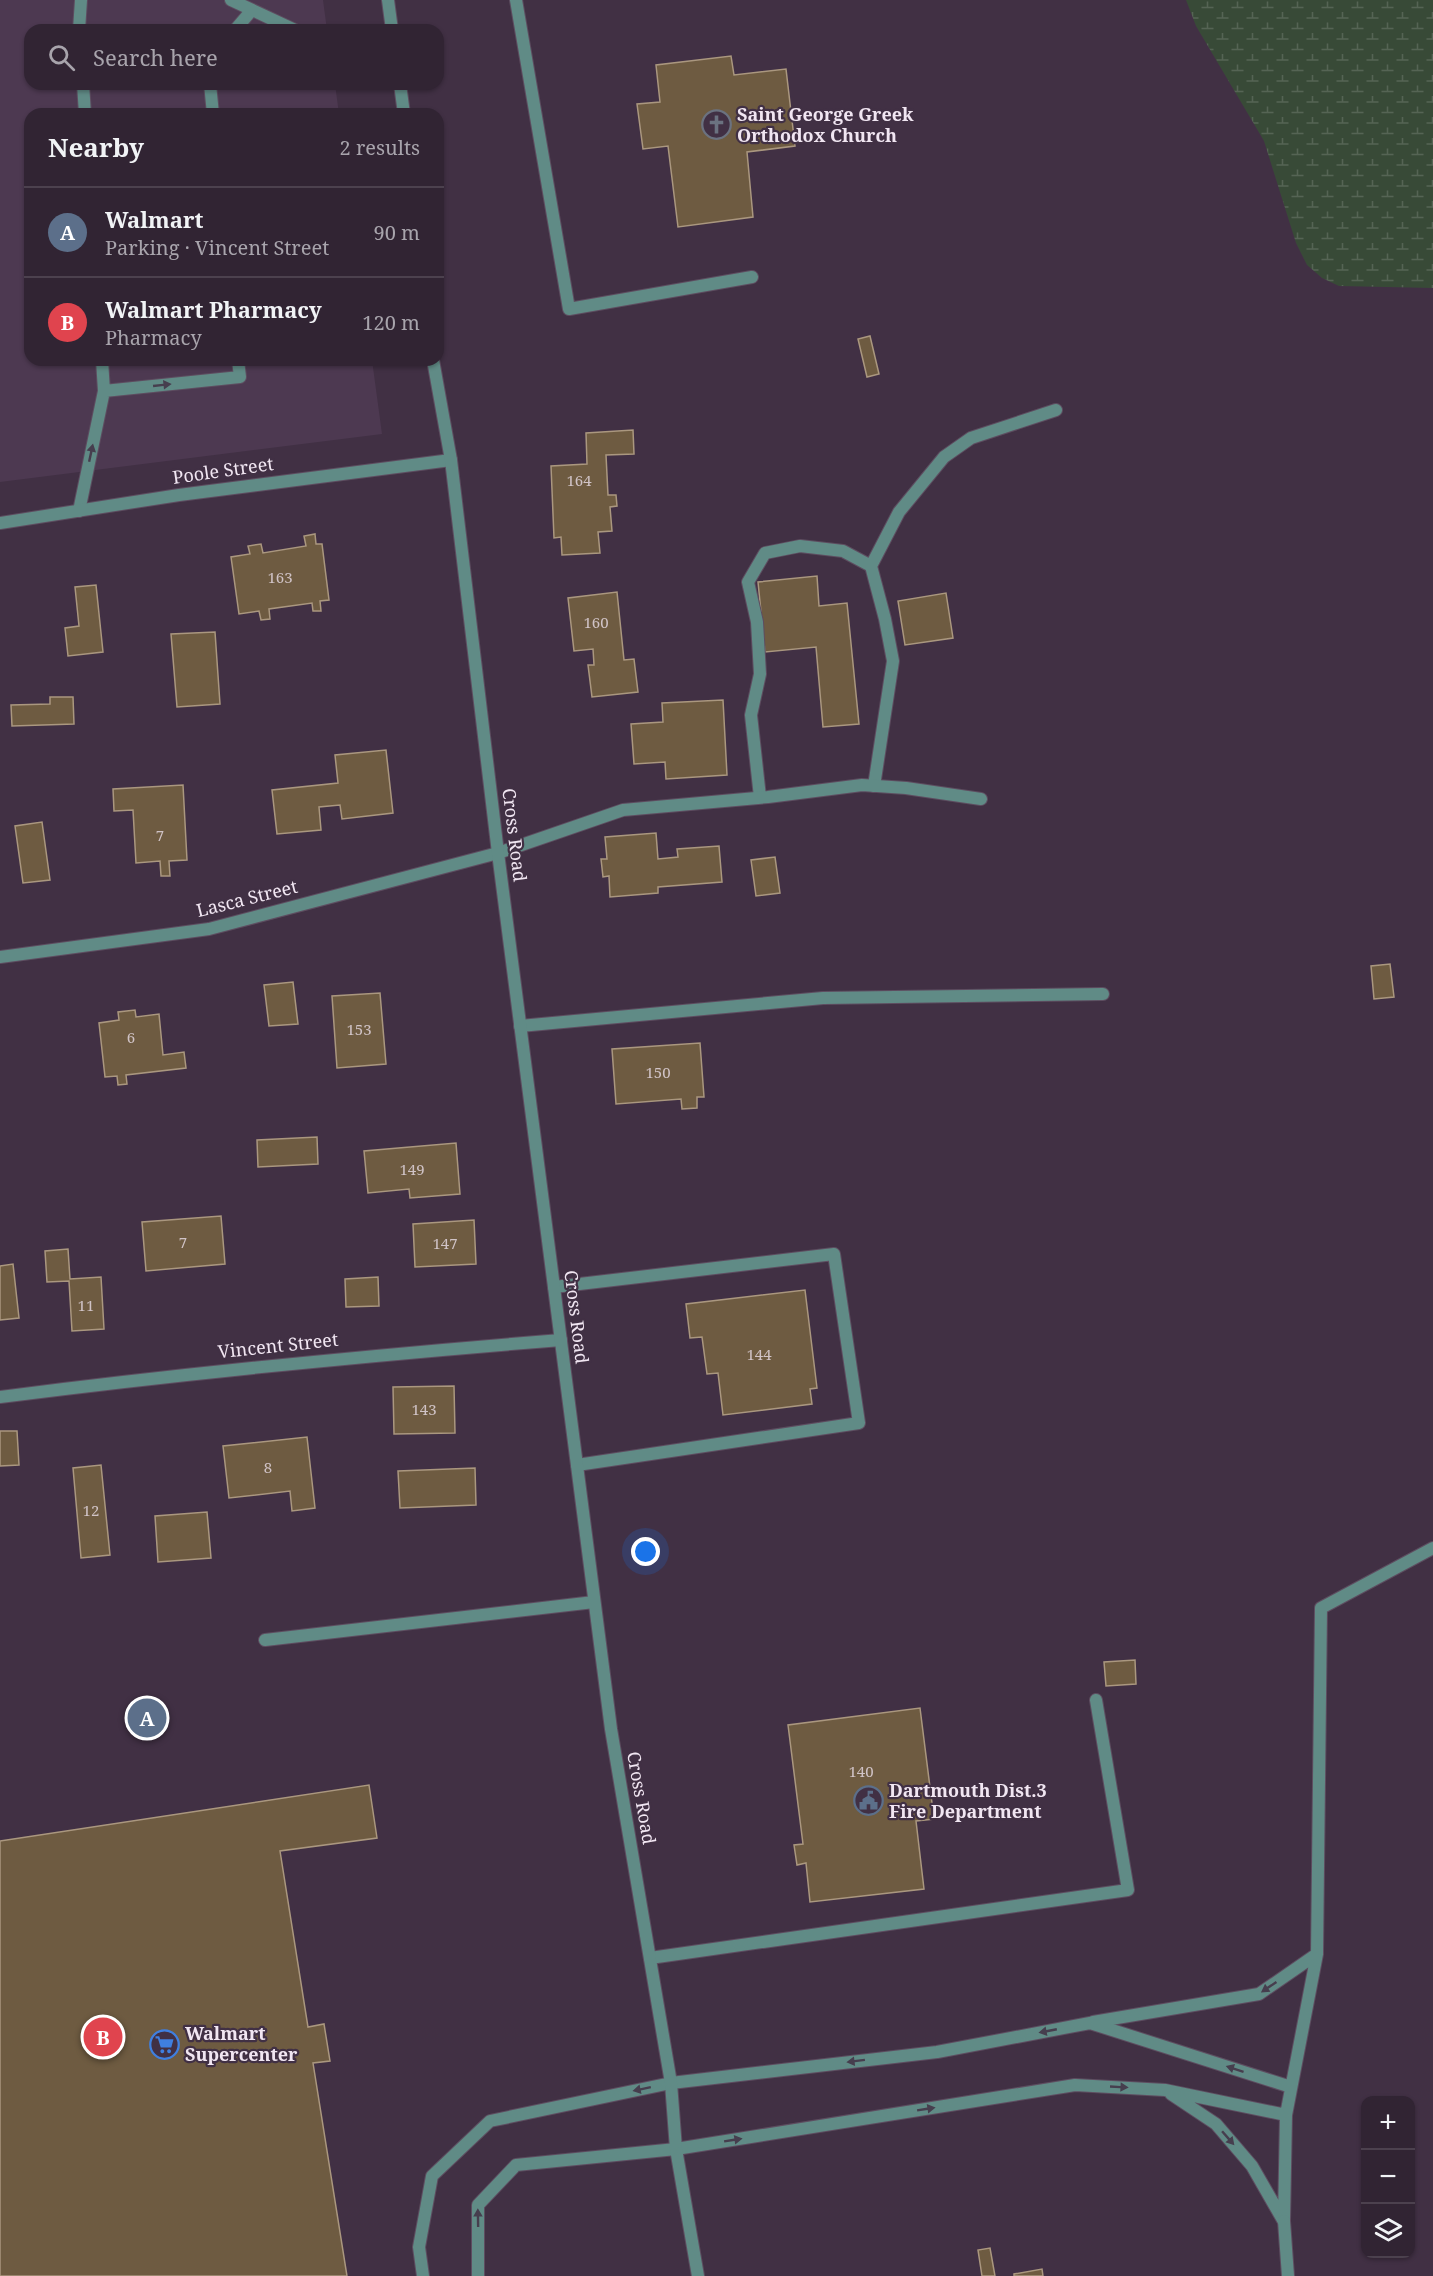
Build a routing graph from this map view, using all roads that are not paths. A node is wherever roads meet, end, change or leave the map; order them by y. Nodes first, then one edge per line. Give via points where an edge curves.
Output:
1 (81, 0) edge
2 (231, 0) edge
3 (388, 0) edge
4 (516, 0) edge
5 (252, 10) junction
6 (79, 24) edge
7 (240, 24) edge
8 (282, 24) edge
9 (391, 24) edge
10 (83, 90) edge
11 (211, 90) edge
12 (401, 90) edge
13 (84, 108) edge
14 (212, 108) edge
15 (403, 108) edge
16 (752, 278) dead end
17 (102, 366) edge
18 (239, 366) edge
19 (435, 366) edge
20 (104, 391) junction
21 (1056, 410) dead end
22 (451, 460) junction
23 (79, 511) junction
24 (0, 523) edge
25 (871, 566) junction
26 (874, 786) junction
27 (760, 797) junction
28 (981, 799) dead end
29 (498, 853) junction
30 (0, 957) edge
31 (1104, 994) dead end
32 (520, 1026) junction
33 (554, 1287) junction
34 (561, 1340) junction
35 (0, 1396) edge
36 (577, 1465) junction
37 (1433, 1548) edge
38 (594, 1602) junction
39 (265, 1640) dead end
40 (1096, 1700) dead end
41 (1317, 1954) junction
42 (650, 1958) junction
43 (1090, 2023) junction
44 (671, 2083) junction
45 (1291, 2087) junction
46 (1165, 2090) junction
47 (1286, 2115) junction
48 (676, 2149) junction
49 (1284, 2222) junction
50 (423, 2276) edge
51 (478, 2276) edge
52 (698, 2276) edge
53 (1288, 2276) edge

1 - 6 street
2 - 5 street
3 - 9 street
4 - 16 street via 568,309
5 - 7 street
5 - 8 street
10 - 13 street
11 - 14 street
12 - 15 street
17 - 20 street
20 -> 18 street via 240,378
19 - 22 street, Cross Road
23 -> 20 street
21 - 25 street via 971,438 944,457 899,512
22 - 23 street, Poole Street
22 - 29 street, Cross Road
23 - 24 street, Poole Street
25 - 26 street via 893,661
25 - 27 street via 843,550 800,546 765,553 748,582 757,621 760,674 751,715
26 - 27 street, Lasca Street
26 - 28 street, Lasca Street
27 - 29 street, Lasca Street via 623,810
29 - 30 street, Lasca Street via 209,929
29 - 32 street, Cross Road
31 - 32 street via 823,998
32 - 33 street, Cross Road
33 - 34 street, Cross Road
33 - 36 street via 834,1254 859,1423
34 - 35 street, Vincent Street via 353,1357
34 - 36 street, Cross Road
36 - 38 street, Cross Road
37 - 41 street via 1321,1608
38 - 39 street
38 - 42 street, Cross Road
40 - 42 street via 1128,1890
41 -> 43 street via 1259,1994
41 - 45 street
42 - 44 street, Cross Road
43 -> 44 street via 937,2052
45 -> 43 street
44 - 48 street, Cross Road
44 -> 50 street via 490,2121 432,2176 419,2247
45 - 47 street
46 - 47 street
48 -> 46 street via 1075,2085
46 -> 49 street via 1216,2124 1252,2166
47 - 49 street
51 -> 48 street via 478,2205 516,2165
48 - 52 street, Cross Road
49 - 53 street

